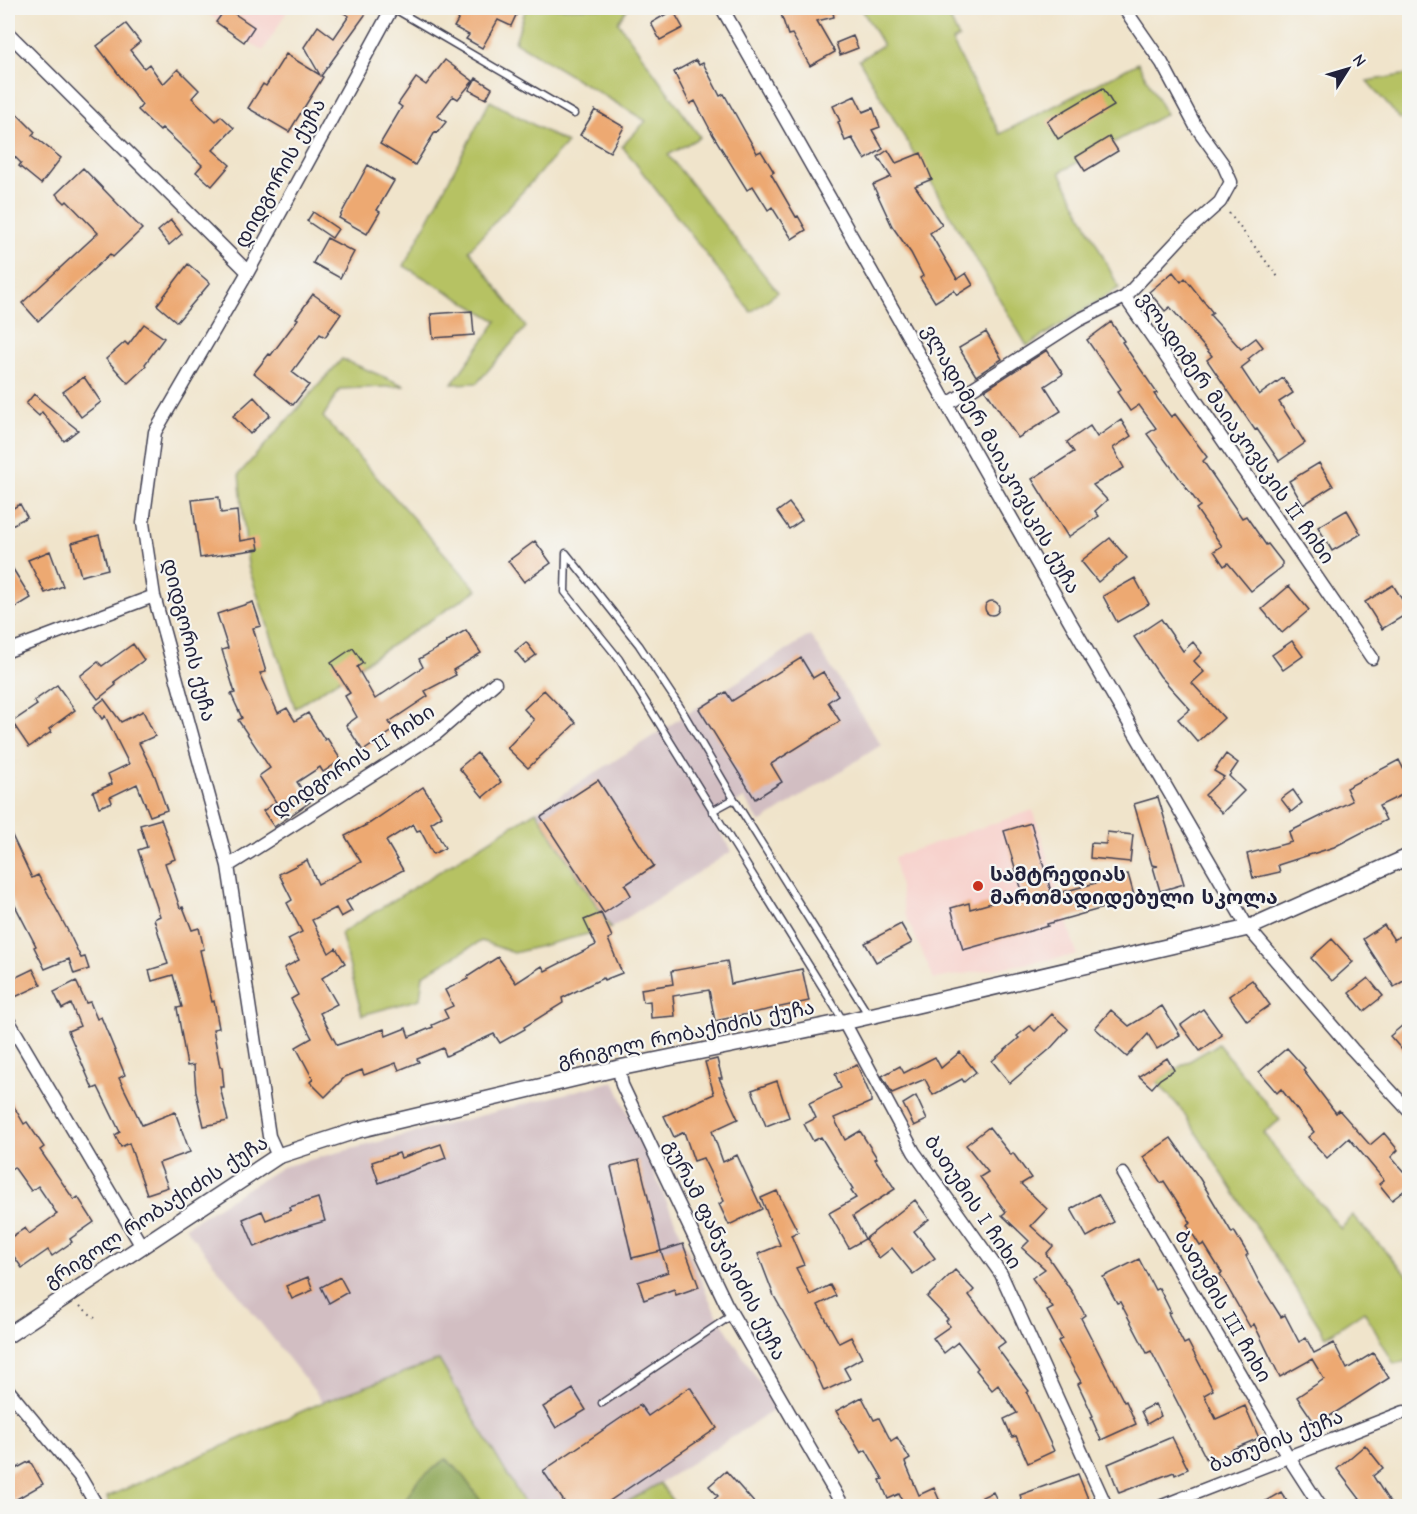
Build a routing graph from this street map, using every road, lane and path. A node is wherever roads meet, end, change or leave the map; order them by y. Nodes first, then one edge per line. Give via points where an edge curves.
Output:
1 (393, 8) edge
2 (722, 8) edge
3 (1124, 8) edge
4 (8, 33) edge
5 (574, 114) dead end
6 (1220, 202) junction
7 (248, 272) junction
8 (1278, 277) dead end
9 (1125, 297) junction
10 (948, 404) junction
11 (154, 596) junction
12 (8, 651) edge
13 (1372, 658) dead end
14 (495, 683) dead end
15 (734, 799) junction
16 (712, 811) junction
17 (1410, 856) edge
18 (228, 866) junction
19 (1248, 928) junction
20 (869, 1016) junction
21 (8, 1020) edge
22 (844, 1022) junction
23 (619, 1068) junction
24 (1410, 1112) edge
25 (278, 1156) junction
26 (1123, 1174) dead end
27 (141, 1245) junction
28 (80, 1306) dead end
29 (732, 1315) junction
30 (95, 1318) dead end
31 (8, 1335) edge
32 (8, 1390) edge
33 (602, 1402) dead end
34 (1404, 1412) dead end
35 (1289, 1458) junction
36 (97, 1506) edge
37 (843, 1506) edge
38 (1106, 1506) edge
39 (1162, 1506) edge
40 (1320, 1506) edge

1 - 5 lane
1 - 7 street, დიდგორის ქუჩა
2 - 10 street, ვლადიმერ მაიაკოვსკის ქუჩა
3 - 6 street via 1223,165 1231,182
4 - 7 street
6 - 8 path
6 - 9 street
7 - 11 street, დიდგორის ქუჩა via 155,432 143,523
9 - 10 street, ვლადიმერ მაიაკოვსკის II ჩიხი via 1079,320
9 - 13 street, ვლადიმერ მაიაკოვსკის II ჩიხი
10 - 19 street, ვლადიმერ მაიაკოვსკის ქუჩა
11 - 12 street
11 - 18 street, დიდგორის ქუჩა
14 - 18 street, დიდგორის II ჩიხი via 436,734
15 - 16 lane
15 - 16 lane via 639,645 566,553 565,592 619,659
15 - 20 lane
16 - 22 lane
17 - 19 street, გრიგოლ რობაქიძის ქუჩა
18 - 25 street, დიდგორის ქუჩა via 269,1136
19 - 20 street, გრიგოლ რობაქიძის ქუჩა
19 - 24 street, ვლადიმერ მაიაკოვსკის ქუჩა
20 - 22 street, გრიგოლ რობაქიძის ქუჩა
21 - 27 street
22 - 23 street, გრიგოლ რობაქიძის ქუჩა
22 - 38 street, ბათუმის I ჩიხი via 914,1152 1001,1274
23 - 25 street, გრიგოლ რობაქიძის ქუჩა via 358,1130
23 - 29 street, გურამ ფანჯიკიძის ქუჩა via 622,1086
25 - 27 street, გრიგოლ რობაქიძის ქუჩა
26 - 35 street, ბათუმის III ჩიხი
27 - 31 street, გრიგოლ რობაქიძის ქუჩა
28 - 30 path
29 - 33 lane
29 - 37 street, გურამ ფანჯიკიძის ქუჩა
32 - 36 street via 80,1477
34 - 35 street, ბათუმის ქუჩა
35 - 39 street, ბათუმის ქუჩა
35 - 40 street, ბათუმის III ჩიხი

